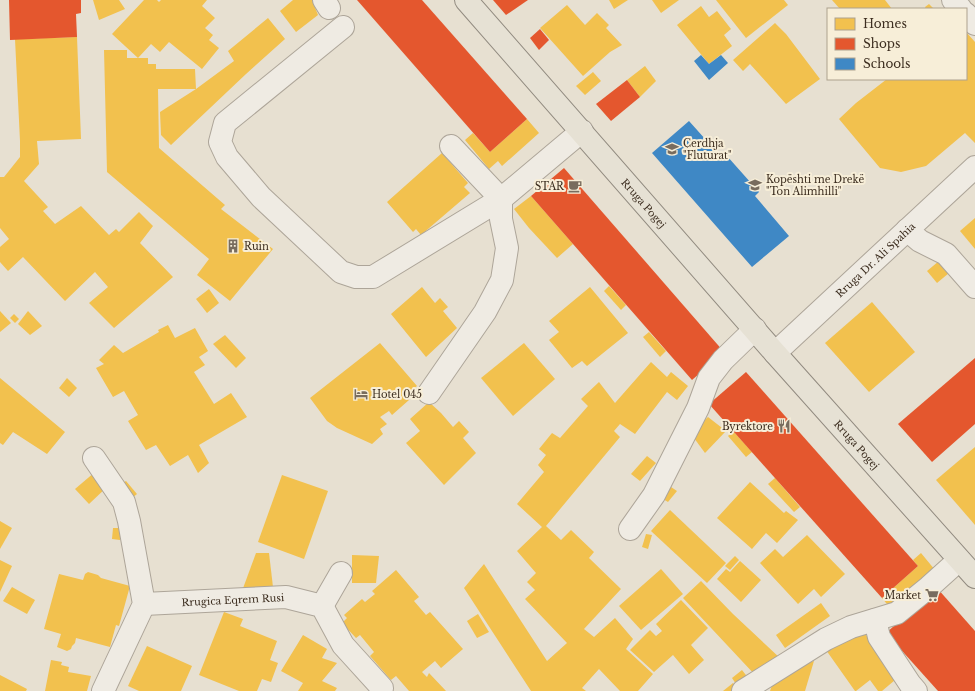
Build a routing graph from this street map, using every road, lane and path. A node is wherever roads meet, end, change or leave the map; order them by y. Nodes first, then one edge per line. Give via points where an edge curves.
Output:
1 (466, 0) edge
2 (953, 0) edge
3 (960, 8) edge
4 (967, 15) edge
5 (975, 24) edge
6 (343, 26) dead end
7 (582, 132) junction
8 (451, 146) dead end
9 (975, 167) edge
10 (501, 199) junction
11 (907, 230) junction
12 (975, 287) edge
13 (754, 329) junction
14 (775, 353) junction
15 (429, 392) dead end
16 (94, 458) dead end
17 (630, 528) dead end
18 (959, 560) junction
19 (340, 573) dead end
20 (975, 577) edge
21 (144, 604) junction
22 (322, 606) junction
23 (875, 620) junction
24 (382, 688) dead end
25 (103, 691) edge
26 (743, 691) edge
27 (916, 691) edge

1 - 7 main road, Rruga Pogej
2 - 3 street
4 - 5 street
6 - 10 street via 225,123 220,142 227,157 261,197 341,272 356,278 373,277
7 - 10 street
7 - 13 main road, Rruga Pogej
8 - 10 street
9 - 11 street, Rruga Dr. Ali Spahia
10 - 15 street via 500,219 507,248 502,280 485,312
11 - 12 street via 920,241 946,254
11 - 14 street, Rruga Dr. Ali Spahia
13 - 14 main road, Rruga Pogej
13 - 17 street via 709,378 698,408 654,495
14 - 18 main road, Rruga Pogej
16 - 21 street via 124,502
18 - 20 main road, Rruga Pogej
18 - 23 street via 897,613
19 - 22 street
21 - 22 street, Rrugica Eqrem Rusi via 286,597
21 - 25 street
22 - 24 street via 343,645
23 - 26 street via 851,627 826,639
23 - 27 street via 879,637

